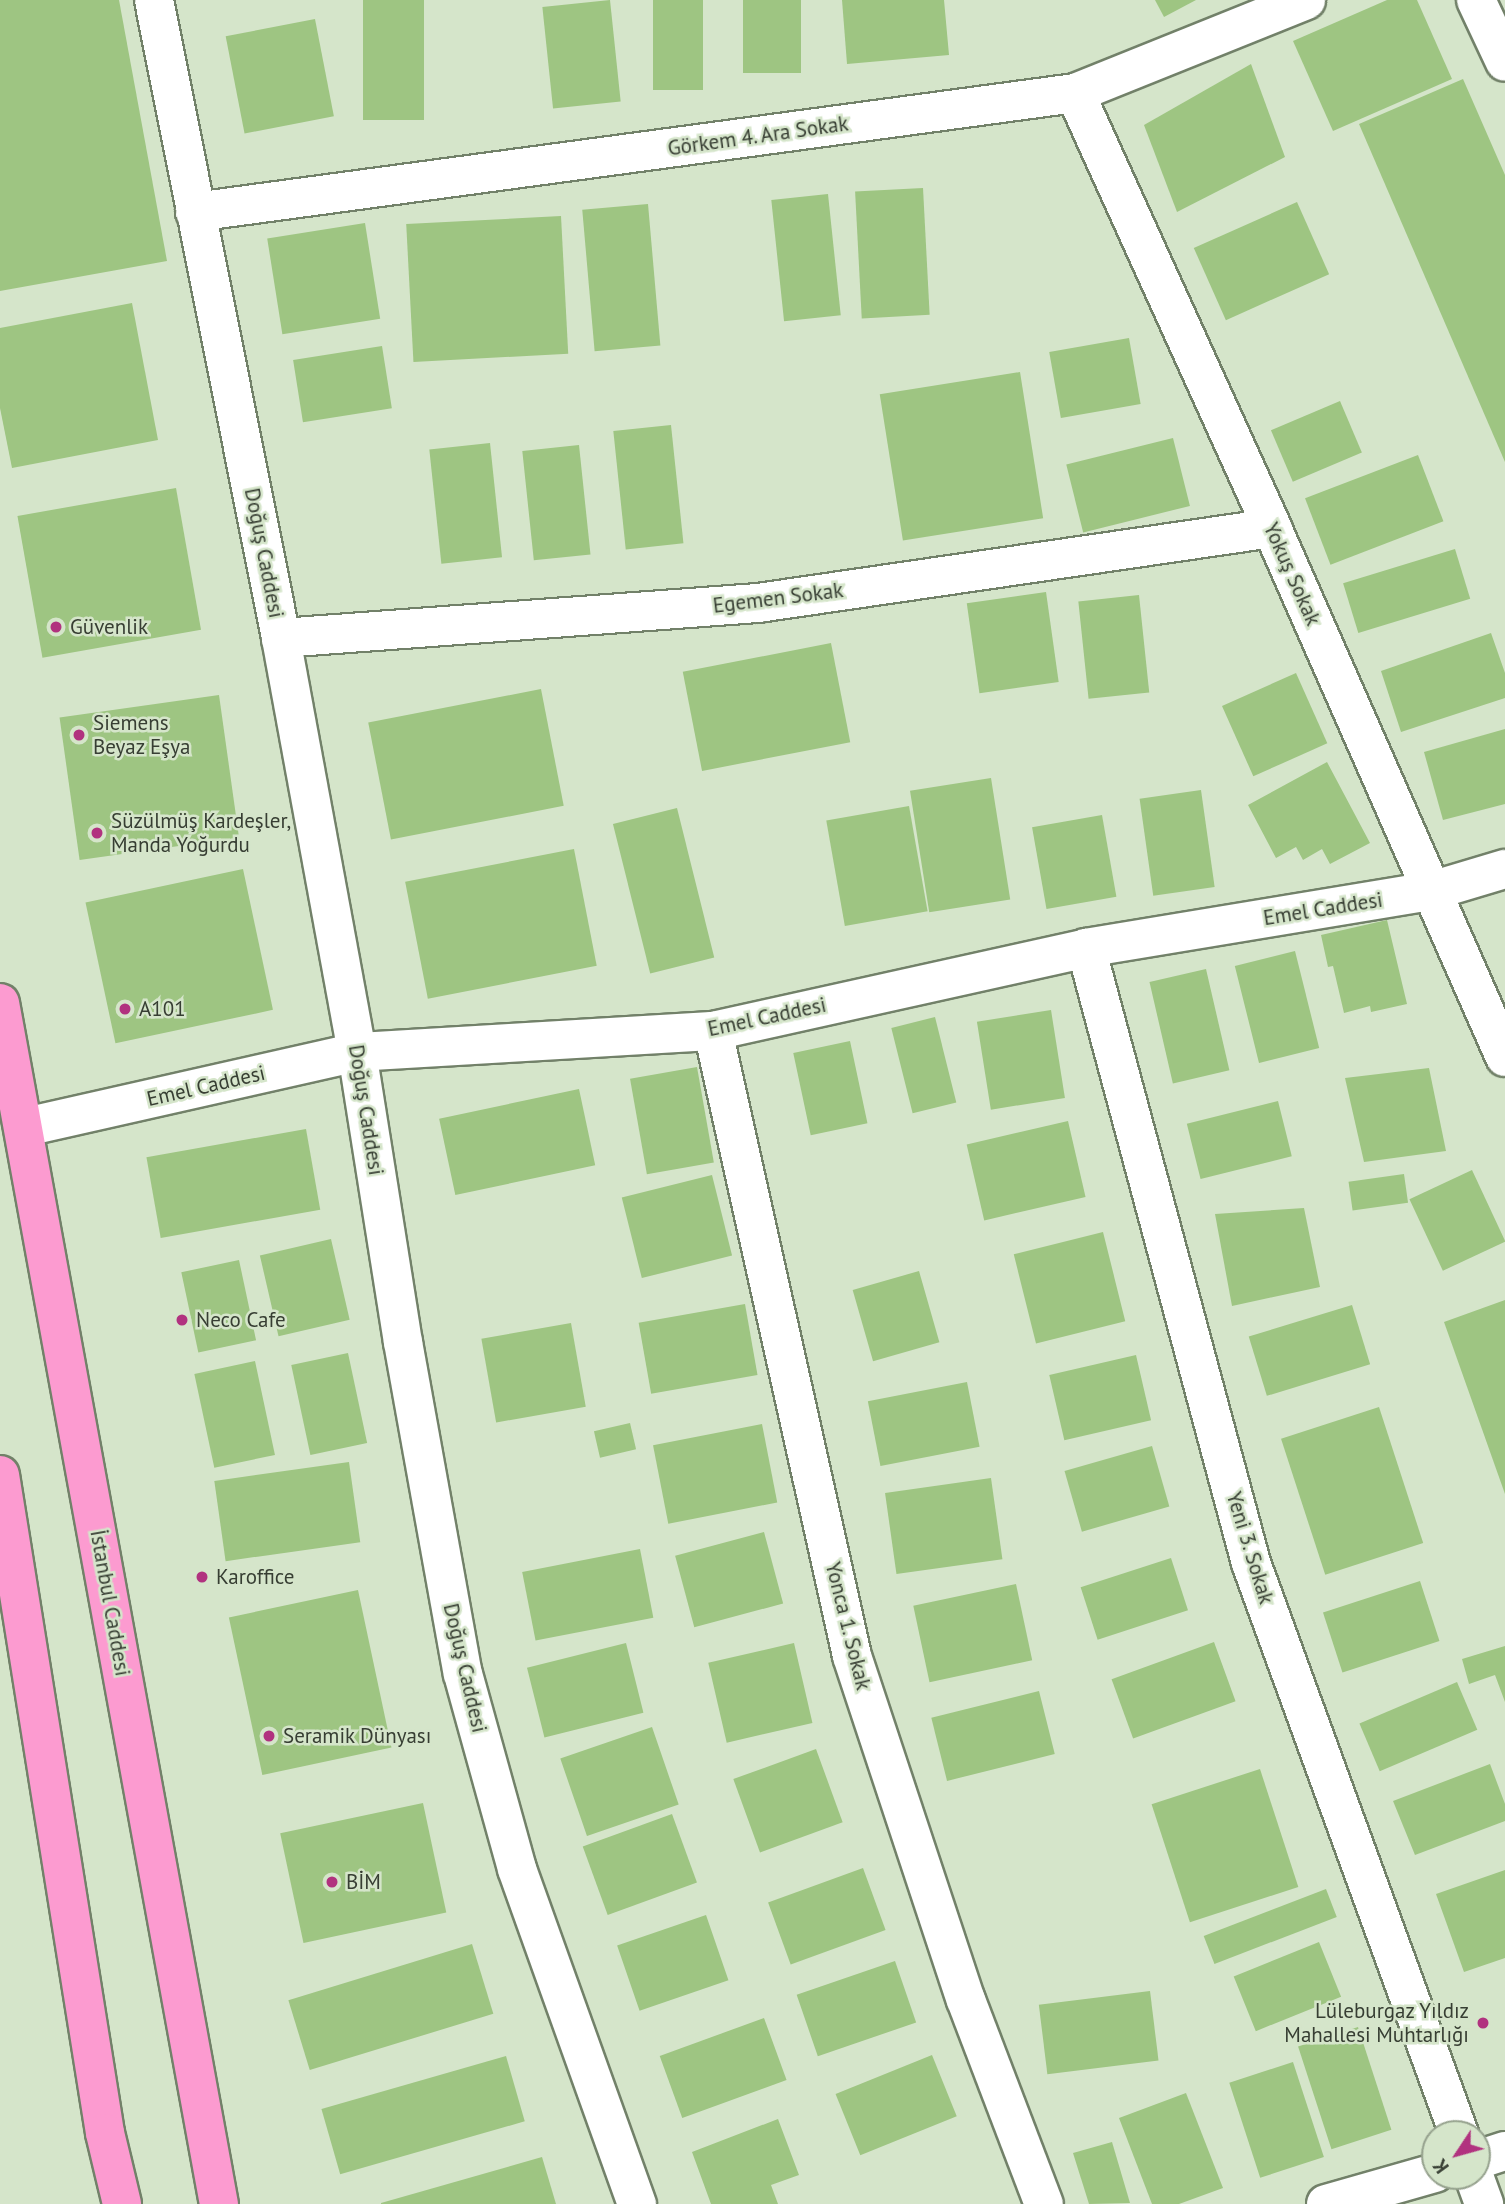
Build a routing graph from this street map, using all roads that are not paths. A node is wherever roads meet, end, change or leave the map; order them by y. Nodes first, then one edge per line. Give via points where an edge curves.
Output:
1 (154, 0) edge
2 (1306, 0) edge
3 (1476, 0) edge
4 (1505, 62) edge
5 (1075, 93) junction
6 (195, 212) junction
7 (1272, 528) junction
8 (281, 638) junction
9 (1505, 869) edge
10 (1431, 891) junction
11 (1086, 948) junction
12 (0, 1003) edge
13 (713, 1031) junction
14 (357, 1052) junction
15 (1505, 1056) edge
16 (25, 1127) junction
17 (0, 1475) edge
18 (7, 1549) edge
19 (1454, 2120) edge
20 (1421, 2177) edge
21 (122, 2204) edge
22 (219, 2204) edge
23 (637, 2204) edge
24 (1044, 2204) edge
25 (1326, 2204) edge

1 - 6 street, Doğuş Caddesi
2 - 5 street, Görkem 4. Ara Sokak
3 - 4 street
5 - 6 street, Görkem 4. Ara Sokak
5 - 7 street, Yokuş Sokak
6 - 8 street, Doğuş Caddesi
7 - 8 street, Egemen Sokak via 758,603
7 - 10 street, Yokuş Sokak
8 - 14 street, Doğuş Caddesi
9 - 10 street, Emel Caddesi
10 - 11 street, Emel Caddesi
10 - 15 street, Yokuş Sokak
11 - 13 street, Emel Caddesi
11 - 19 street, Yeni 3. Sokak via 1251,1563
12 - 16 highway, İstanbul Caddesi
13 - 14 street, Emel Caddesi
13 - 24 street, Yonca 1. Sokak via 852,1656 966,2000
14 - 16 street, Emel Caddesi
14 - 23 street, Doğuş Caddesi via 463,1674 517,1869
16 - 22 highway, İstanbul Caddesi
17 - 18 highway
18 - 21 highway via 105,2133
20 - 25 street

